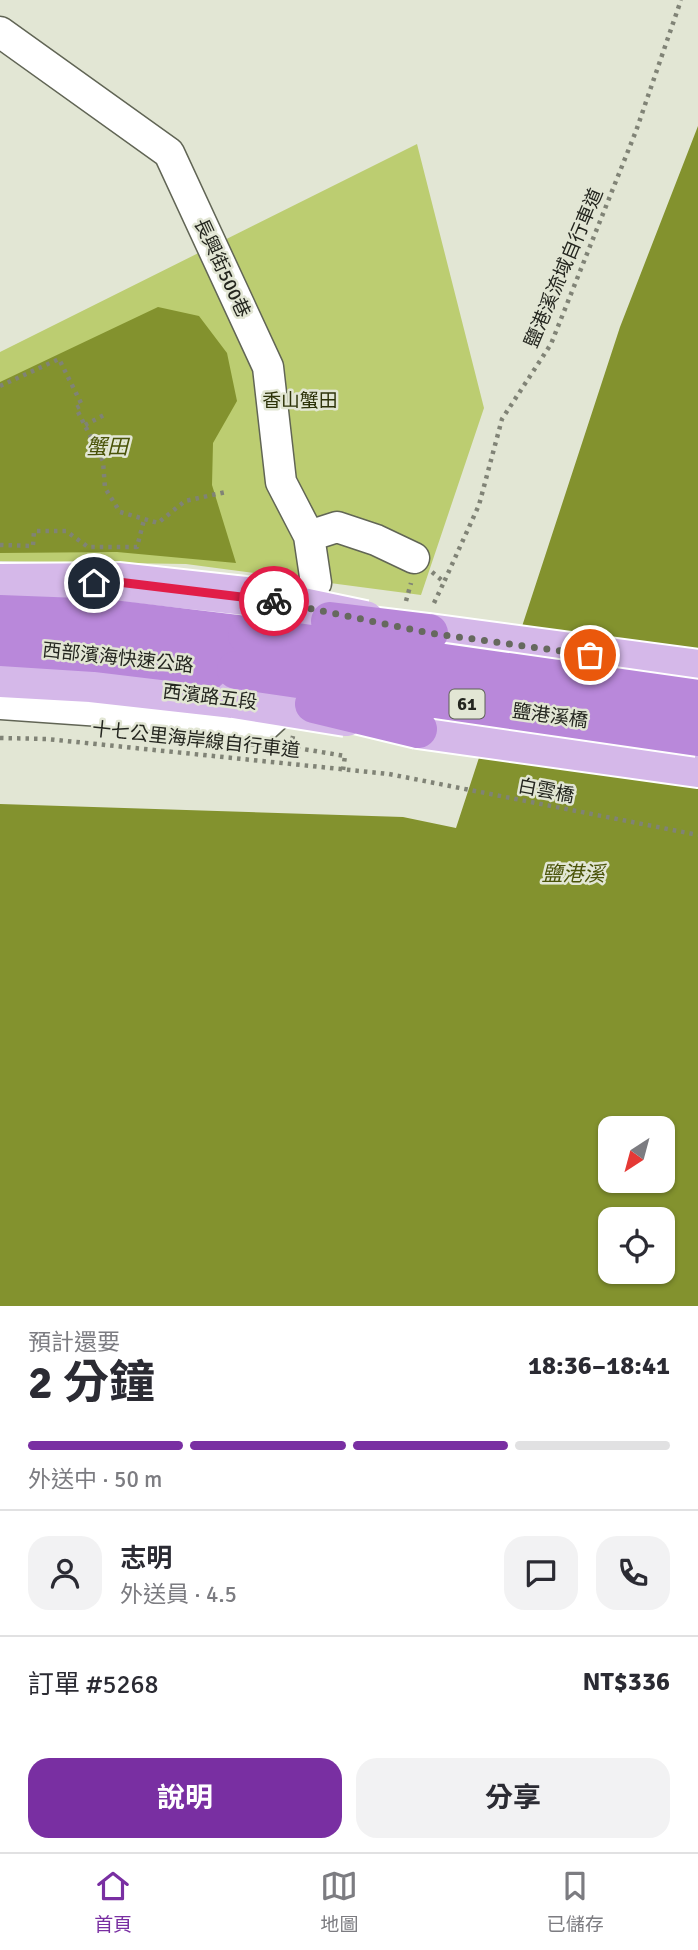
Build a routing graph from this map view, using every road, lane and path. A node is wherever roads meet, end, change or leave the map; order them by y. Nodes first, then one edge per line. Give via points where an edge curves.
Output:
1 (681, 0) edge
2 (0, 32) edge
3 (0, 386) edge
4 (106, 414) dead end
5 (85, 425) junction
6 (226, 492) dead end
7 (144, 520) junction
8 (309, 536) junction
9 (0, 545) edge
10 (414, 558) joint
11 (444, 582) junction
12 (0, 583) edge
13 (316, 583) dead end
14 (0, 614) edge
15 (431, 619) junction
16 (100, 636) junction
17 (0, 647) edge
18 (243, 650) junction
19 (698, 669) edge
20 (0, 678) edge
21 (301, 692) dead end
22 (698, 699) edge
23 (0, 704) edge
24 (418, 729) joint
25 (698, 737) edge
26 (0, 738) edge
27 (698, 768) edge
28 (389, 775) joint
29 (698, 835) edge

1 - 11 path, 鹽港溪流域自行車道 via 636,131 551,344 502,419 479,505
2 - 8 lane, 長興街500巷 via 169,153 268,367 281,482
3 - 5 path via 59,359 82,405 76,408
4 - 5 path
5 - 7 path via 103,461 105,488 120,512
6 - 7 path via 185,501 158,523
7 - 9 path via 137,547 88,547 66,531 34,531 33,546
8 - 10 lane via 338,527
8 - 13 lane, 長興街500巷
10 - 11 path
11 - 15 path, 鹽港溪流域自行車道
12 - 18 main road, 61 via 118,582
14 - 16 highway, 西部濱海快速公路 / 61
15 - 18 highway, bridge
15 - 19 main road
16 - 17 highway, 西部濱海快速公路 / 61
16 - 18 highway, 西部濱海快速公路 / 61
16 - 18 highway
18 - 20 main road, 西濱路五段 / 61 via 90,683
18 - 22 highway, 鹽港溪橋 / 61, bridge
18 - 24 highway, bridge
18 - 25 highway, 鹽港溪橋 / 61, bridge
21 - 23 lane via 260,731 144,714
24 - 27 main road, 鹽港溪橋 / 61
26 - 28 path, 十七公里海岸線自行車道
28 - 29 path, 白雲橋

